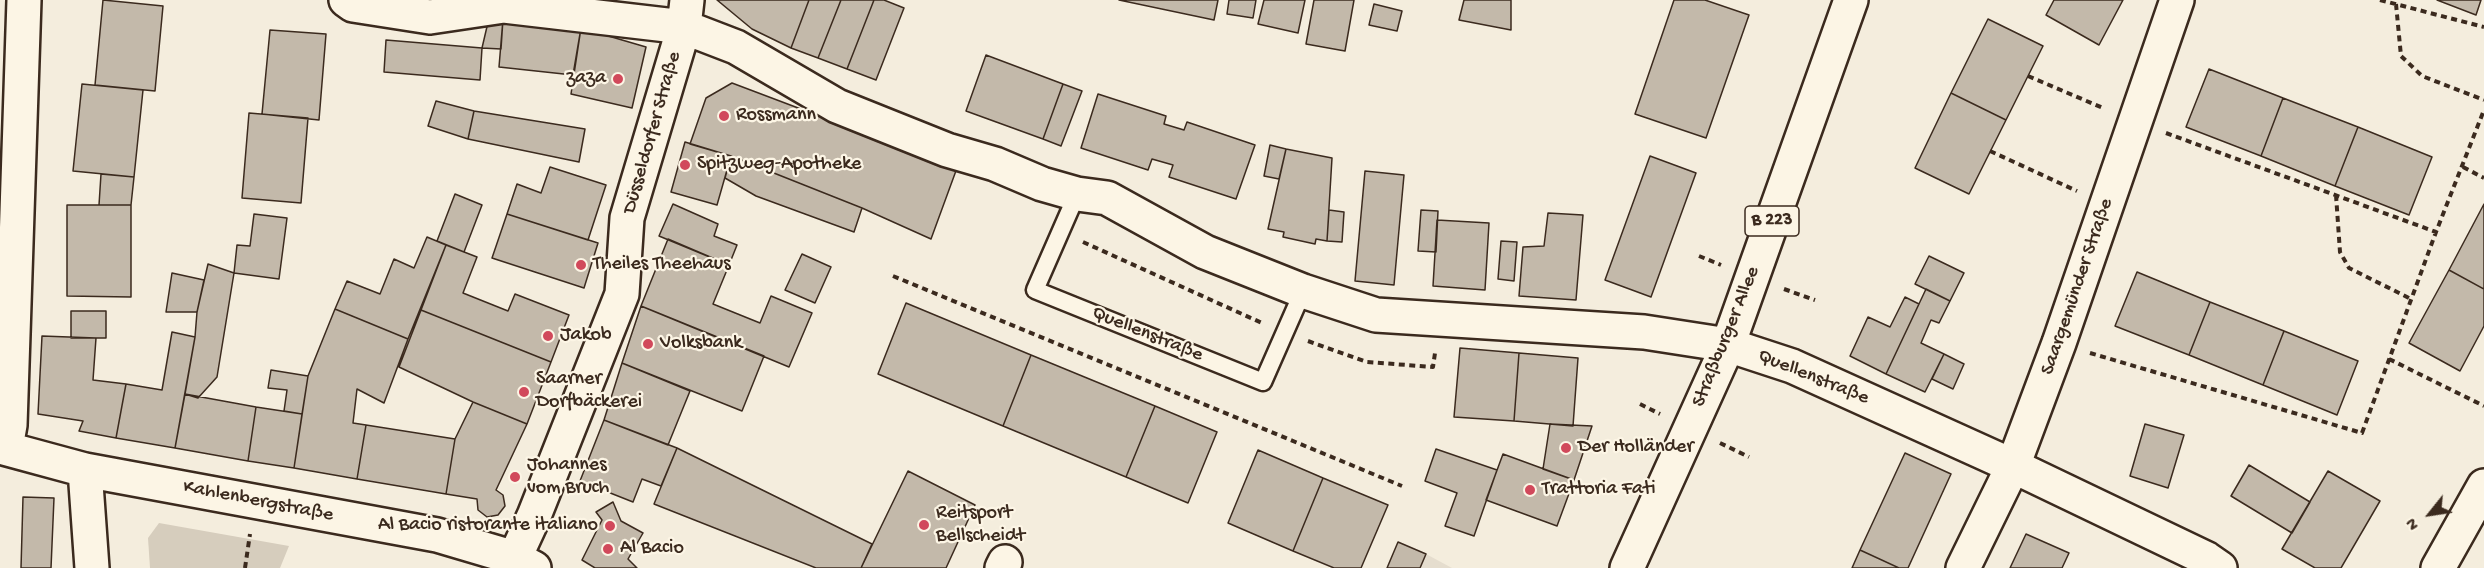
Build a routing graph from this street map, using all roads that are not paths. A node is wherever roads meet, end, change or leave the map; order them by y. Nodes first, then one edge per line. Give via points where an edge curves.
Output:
1 (24, 0) edge
2 (346, 0) edge
3 (1851, 0) edge
4 (2177, 0) edge
5 (686, 13) edge
6 (11, 77) edge
7 (1077, 194) junction
8 (1303, 291) junction
9 (1728, 345) junction
10 (3, 448) edge
11 (2013, 466) junction
12 (86, 470) junction
13 (2484, 486) edge
14 (2450, 564) edge
15 (520, 565) edge
16 (92, 568) edge
17 (1627, 568) edge
18 (1963, 568) edge
19 (2220, 568) edge
20 (2414, 568) edge

1 - 6 street
2 - 5 street, Quellenstraße via 353,5 430,17 504,6
3 - 9 street, Straßburger Allee / B 223
4 - 11 street, Saargemünder Straße
5 - 7 street, Quellenstraße via 837,106 947,150
5 - 15 street, Düsseldorfer Straße via 627,218 622,294 534,516
6 - 10 street via 10,425
7 - 8 street, Quellenstraße via 1107,198 1205,252
7 - 8 lane, Quellenstraße via 1035,290 1263,382
8 - 9 street, Quellenstraße via 1376,315 1644,333
9 - 11 street, Quellenstraße via 1792,366
9 - 17 street, Straßburger Allee / B 223
10 - 12 street, Kahlenbergstraße
11 - 18 street, Saargemünder Straße
11 - 19 street, Quellenstraße
12 - 15 street, Kahlenbergstraße via 437,536
12 - 16 street
13 - 14 street
14 - 20 street

